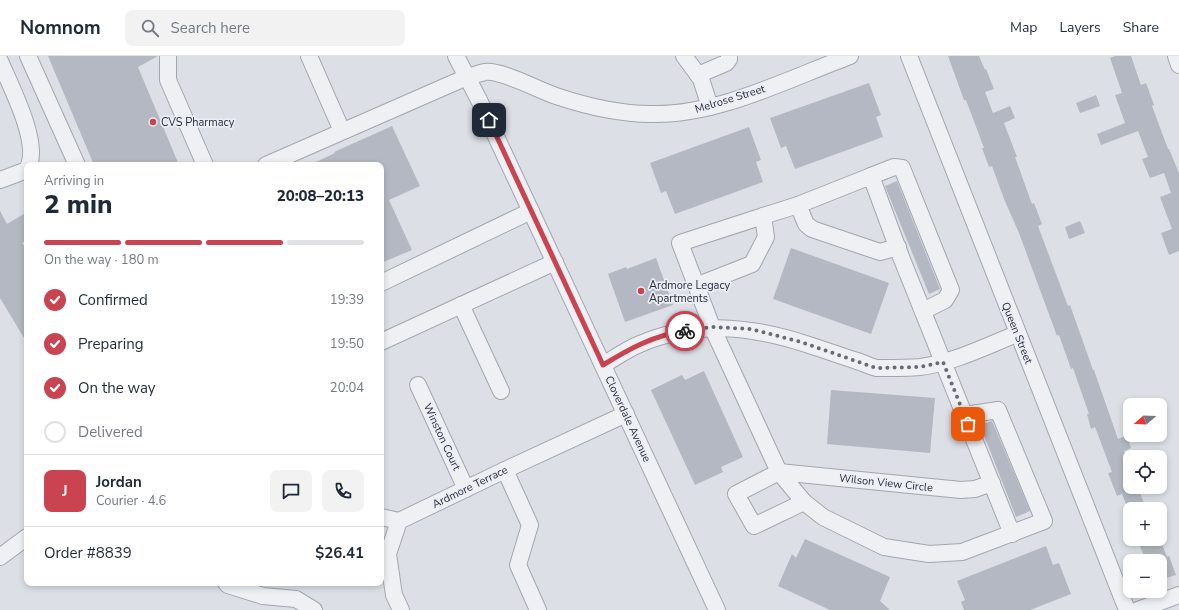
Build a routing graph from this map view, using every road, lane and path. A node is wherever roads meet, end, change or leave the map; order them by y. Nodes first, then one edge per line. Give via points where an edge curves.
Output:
1 (28, 56) edge
2 (168, 56) edge
3 (309, 56) edge
4 (456, 56) edge
5 (684, 56) edge
6 (729, 56) edge
7 (850, 56) edge
8 (909, 56) edge
9 (1176, 56) edge
10 (0, 61) edge
11 (1179, 65) edge
12 (698, 75) junction
13 (467, 77) junction
14 (710, 108) junction
15 (342, 131) junction
16 (30, 162) edge
17 (76, 162) edge
18 (204, 162) edge
19 (273, 162) edge
20 (24, 171) edge
21 (870, 176) junction
22 (0, 180) edge
23 (798, 205) junction
24 (531, 211) junction
25 (763, 216) junction
26 (898, 247) junction
27 (555, 262) junction
28 (384, 282) edge
29 (696, 286) junction
30 (461, 305) junction
31 (923, 311) junction
32 (712, 327) junction
33 (1017, 334) junction
34 (384, 341) edge
35 (943, 362) junction
36 (603, 365) junction
37 (418, 386) dead end
38 (501, 392) dead end
39 (626, 414) junction
40 (965, 415) junction
41 (505, 470) junction
42 (779, 472) junction
43 (992, 483) junction
44 (466, 489) junction
45 (804, 502) junction
46 (384, 518) edge
47 (399, 521) junction
48 (1012, 534) junction
49 (24, 539) edge
50 (0, 557) edge
51 (231, 586) edge
52 (1179, 595) edge
53 (314, 610) edge
54 (401, 610) edge
55 (538, 610) edge
56 (717, 610) edge
57 (1127, 610) edge
58 (1138, 610) edge

1 - 17 street
2 - 18 street via 168,80
3 - 15 street
4 - 13 street, Cloverdale Avenue
5 - 12 street
6 - 12 street via 726,63
7 - 14 street, Melrose Street
8 - 33 street, Queen Street
9 - 11 street
10 - 16 street via 30,137
12 - 14 street
13 - 14 street, Melrose Street via 485,72 499,73 557,96 622,112 675,113
13 - 15 street, Melrose Street
13 - 24 street, Cloverdale Avenue
15 - 19 street, Melrose Street
20 - 22 street
21 - 23 street
21 - 26 street
21 - 31 street via 894,167 902,168 951,290 945,300
23 - 25 street
23 - 26 street via 806,224 812,229 880,252
24 - 27 street, Cloverdale Avenue
24 - 28 street
25 - 29 street via 766,237 752,264
25 - 29 street via 680,243
26 - 31 street
27 - 30 street
27 - 36 street, Cloverdale Avenue
29 - 32 street
30 - 34 street
30 - 38 street
31 - 35 street
32 - 35 street via 751,329 774,334 876,368 920,367
32 - 36 street via 655,338 638,344
32 - 42 street
33 - 35 street
33 - 57 street, Queen Street
35 - 40 street
36 - 39 street, Cloverdale Avenue
37 - 44 street, Winston Court
39 - 41 street, Ardmore Terrace
39 - 56 street, Cloverdale Avenue
40 - 43 street
40 - 48 street via 998,410 1044,522
41 - 44 street, Ardmore Terrace
41 - 55 street via 530,524 518,565
42 - 43 street, Wilson View Circle via 961,490 975,489
42 - 45 street
42 - 45 street via 736,494 754,526
43 - 48 street
44 - 47 street, Ardmore Terrace
45 - 48 street via 823,517 884,547 922,553 962,552
46 - 47 street
47 - 54 street via 388,554 394,595
49 - 50 street
51 - 53 street via 263,596 296,599
52 - 58 street

